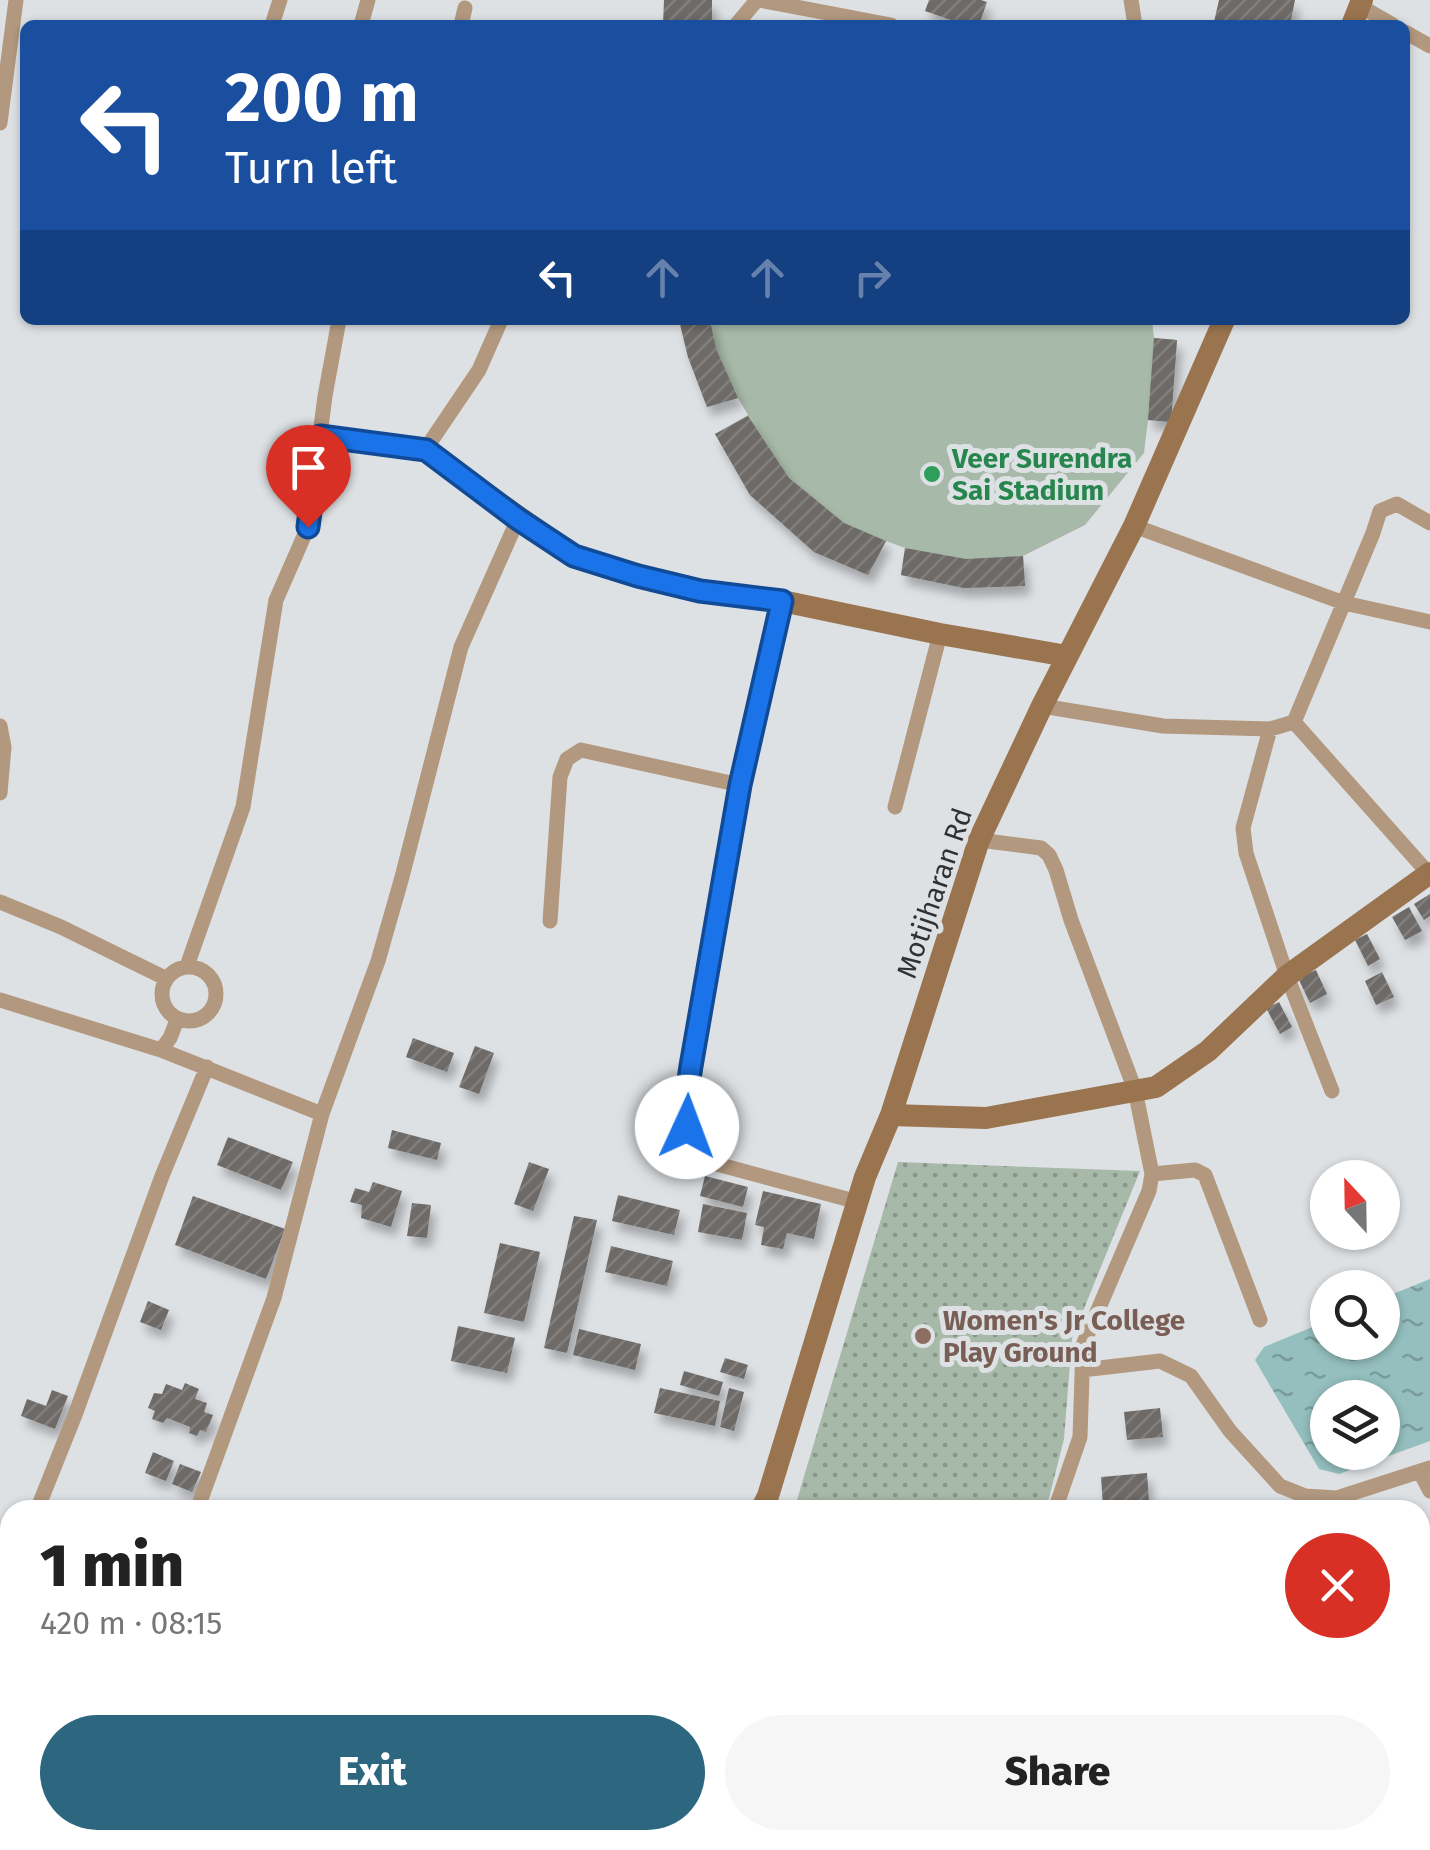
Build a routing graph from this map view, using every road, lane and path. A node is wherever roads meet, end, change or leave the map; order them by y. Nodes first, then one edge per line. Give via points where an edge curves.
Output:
1 (16, 0) edge
2 (758, 0) edge
3 (1358, 10) edge
4 (740, 20) edge
5 (864, 20) edge
6 (1381, 20) edge
7 (0, 123) edge
8 (338, 325) edge
9 (499, 325) edge
10 (1222, 325) edge
11 (320, 436) junction
12 (426, 450) junction
13 (486, 494) joint
14 (518, 519) junction
15 (1430, 522) edge
16 (1134, 526) junction
17 (782, 601) junction
18 (1344, 603) junction
19 (1430, 622) edge
20 (940, 634) junction
21 (1067, 656) junction
22 (1042, 706) junction
23 (1294, 722) junction
24 (0, 726) edge
25 (1270, 729) junction
26 (740, 785) junction
27 (0, 792) edge
28 (895, 807) dead end
29 (979, 840) junction
30 (1430, 874) edge
31 (0, 902) edge
32 (550, 921) dead end
33 (188, 966) junction
34 (1287, 976) junction
35 (165, 978) junction
36 (0, 1000) edge
37 (177, 1020) junction
38 (161, 1050) junction
39 (207, 1067) junction
40 (1135, 1090) junction
41 (1332, 1091) dead end
42 (322, 1114) junction
43 (891, 1116) junction
44 (1152, 1174) junction
45 (858, 1202) junction
46 (1260, 1320) dead end
47 (1082, 1370) junction
48 (1425, 1470) edge
49 (1430, 1492) edge
50 (41, 1500) edge
51 (201, 1500) edge
52 (766, 1500) edge
53 (1058, 1500) edge

1 - 7 street
2 - 4 street
2 - 5 street
3 - 6 street
8 - 11 street
9 - 12 street via 479,370
10 - 16 main road, Motijharan Rd
11 - 12 street
11 - 33 street via 308,527 276,600 243,807
12 - 13 street
13 - 14 main road
14 - 17 main road via 574,556 622,571 700,591
14 - 42 street via 461,647 378,961
15 - 18 street via 1397,504 1380,511
16 - 18 street
16 - 21 main road, Motijharan Rd
17 - 20 main road
17 - 26 street
18 - 19 street
18 - 23 street
20 - 21 main road
20 - 28 street
21 - 22 main road, Motijharan Rd
22 - 25 street via 1162,726
22 - 29 main road, Motijharan Rd
23 - 25 street
23 - 30 street
24 - 27 street
25 - 34 street via 1243,828
26 - 32 street via 581,750 567,758
26 - 45 street via 689,1077 687,1127 696,1152 713,1163
29 - 40 street via 1050,855
29 - 43 main road, Motijharan Rd
30 - 34 main road
31 - 35 street
33 - 35 street
33 - 37 street via 212,978 214,1006 191,1022
34 - 40 main road via 1208,1051 1156,1087
34 - 41 street
35 - 37 street via 162,1002
36 - 38 street
37 - 38 street
38 - 39 street
39 - 42 street
39 - 50 street
40 - 43 main road via 986,1118
40 - 44 street
42 - 51 street via 274,1298
43 - 45 main road, Motijharan Rd
44 - 46 street via 1205,1175
44 - 47 street via 1083,1345
45 - 52 main road, Motijharan Rd
47 - 48 street via 1160,1361 1191,1376 1280,1486 1305,1496 1337,1498
47 - 53 street via 1080,1437
48 - 49 street

